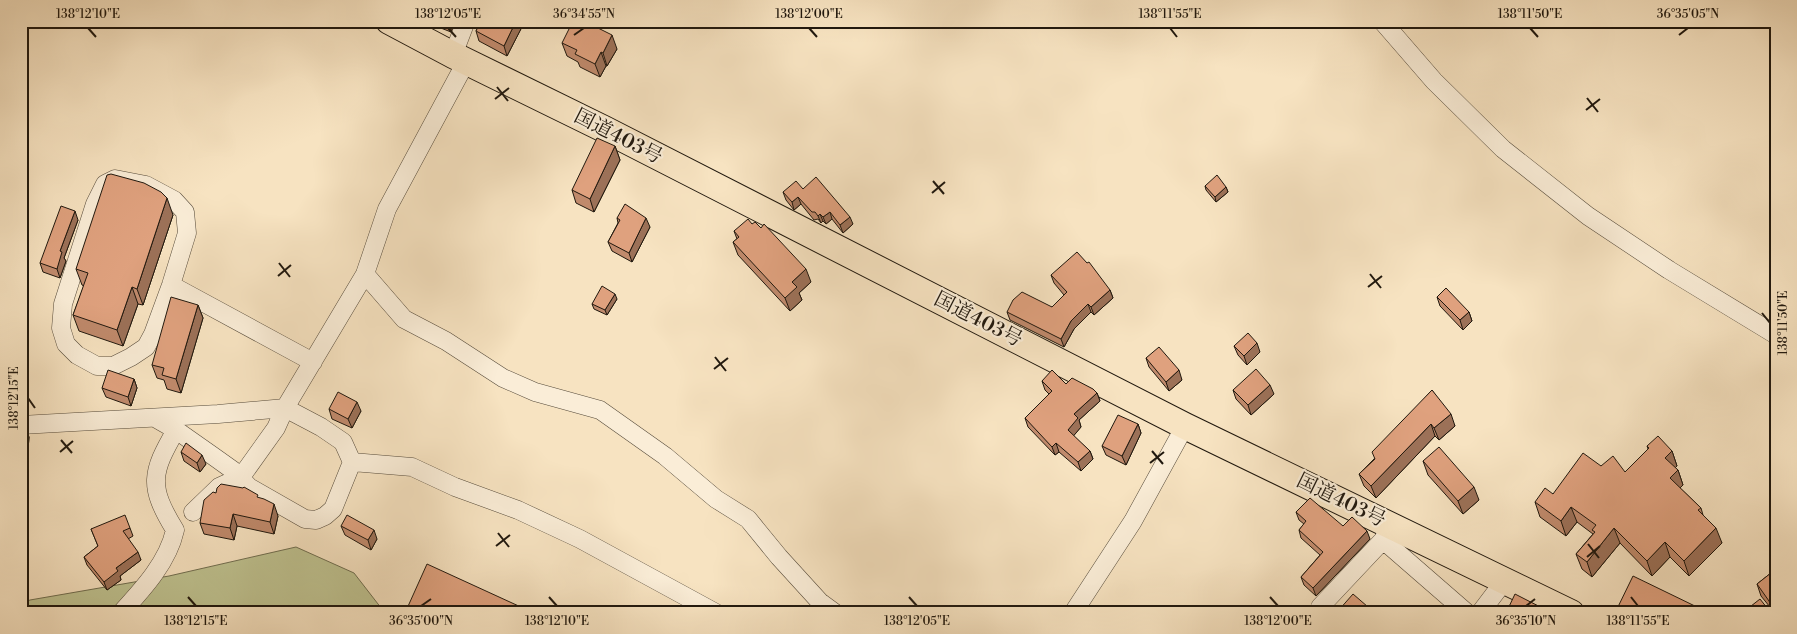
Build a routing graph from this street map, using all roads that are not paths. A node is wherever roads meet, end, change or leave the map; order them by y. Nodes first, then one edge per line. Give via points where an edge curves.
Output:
1 (389, 21) edge
2 (466, 21) edge
3 (1382, 21) edge
4 (460, 58) junction
5 (365, 274) junction
6 (171, 285) junction
7 (1776, 335) edge
8 (313, 362) junction
9 (285, 408) junction
10 (154, 418) junction
11 (21, 425) edge
12 (1185, 426) junction
13 (176, 430) junction
14 (352, 462) junction
15 (241, 478) junction
16 (193, 512) dead end
17 (1387, 532) junction
18 (1505, 580) junction
19 (1320, 607) dead end
20 (121, 613) edge
21 (716, 613) edge
22 (835, 613) edge
23 (1074, 613) edge
24 (1467, 613) edge
25 (1480, 613) edge
26 (1571, 613) edge

1 - 4 highway, 国道403号
2 - 4 street
3 - 7 street via 1434,81 1503,149 1588,216
4 - 5 street via 387,209
4 - 12 highway, 国道403号
5 - 8 street
5 - 22 street via 404,319 446,341 503,378 535,392 600,410 665,456 716,499 748,519 820,602
6 - 6 street via 187,232 185,212 174,200 146,185 115,179 105,184 95,204 63,304 61,328 66,344 96,366 114,366 131,358 146,347
6 - 8 street
8 - 9 street
9 - 10 street
9 - 14 street via 343,442
9 - 15 street via 276,428
10 - 11 street
10 - 13 street
12 - 17 highway, 国道403号
12 - 23 street via 1133,521
13 - 15 street
13 - 20 street via 158,466 155,481 163,511 175,530 172,543 149,582
14 - 15 street via 333,510 316,520 305,519 278,505 249,487
14 - 21 street via 412,467 518,510
15 - 16 street via 219,487
17 - 18 highway, 国道403号
17 - 19 street
17 - 24 street
18 - 25 street
18 - 26 highway, 国道403号

